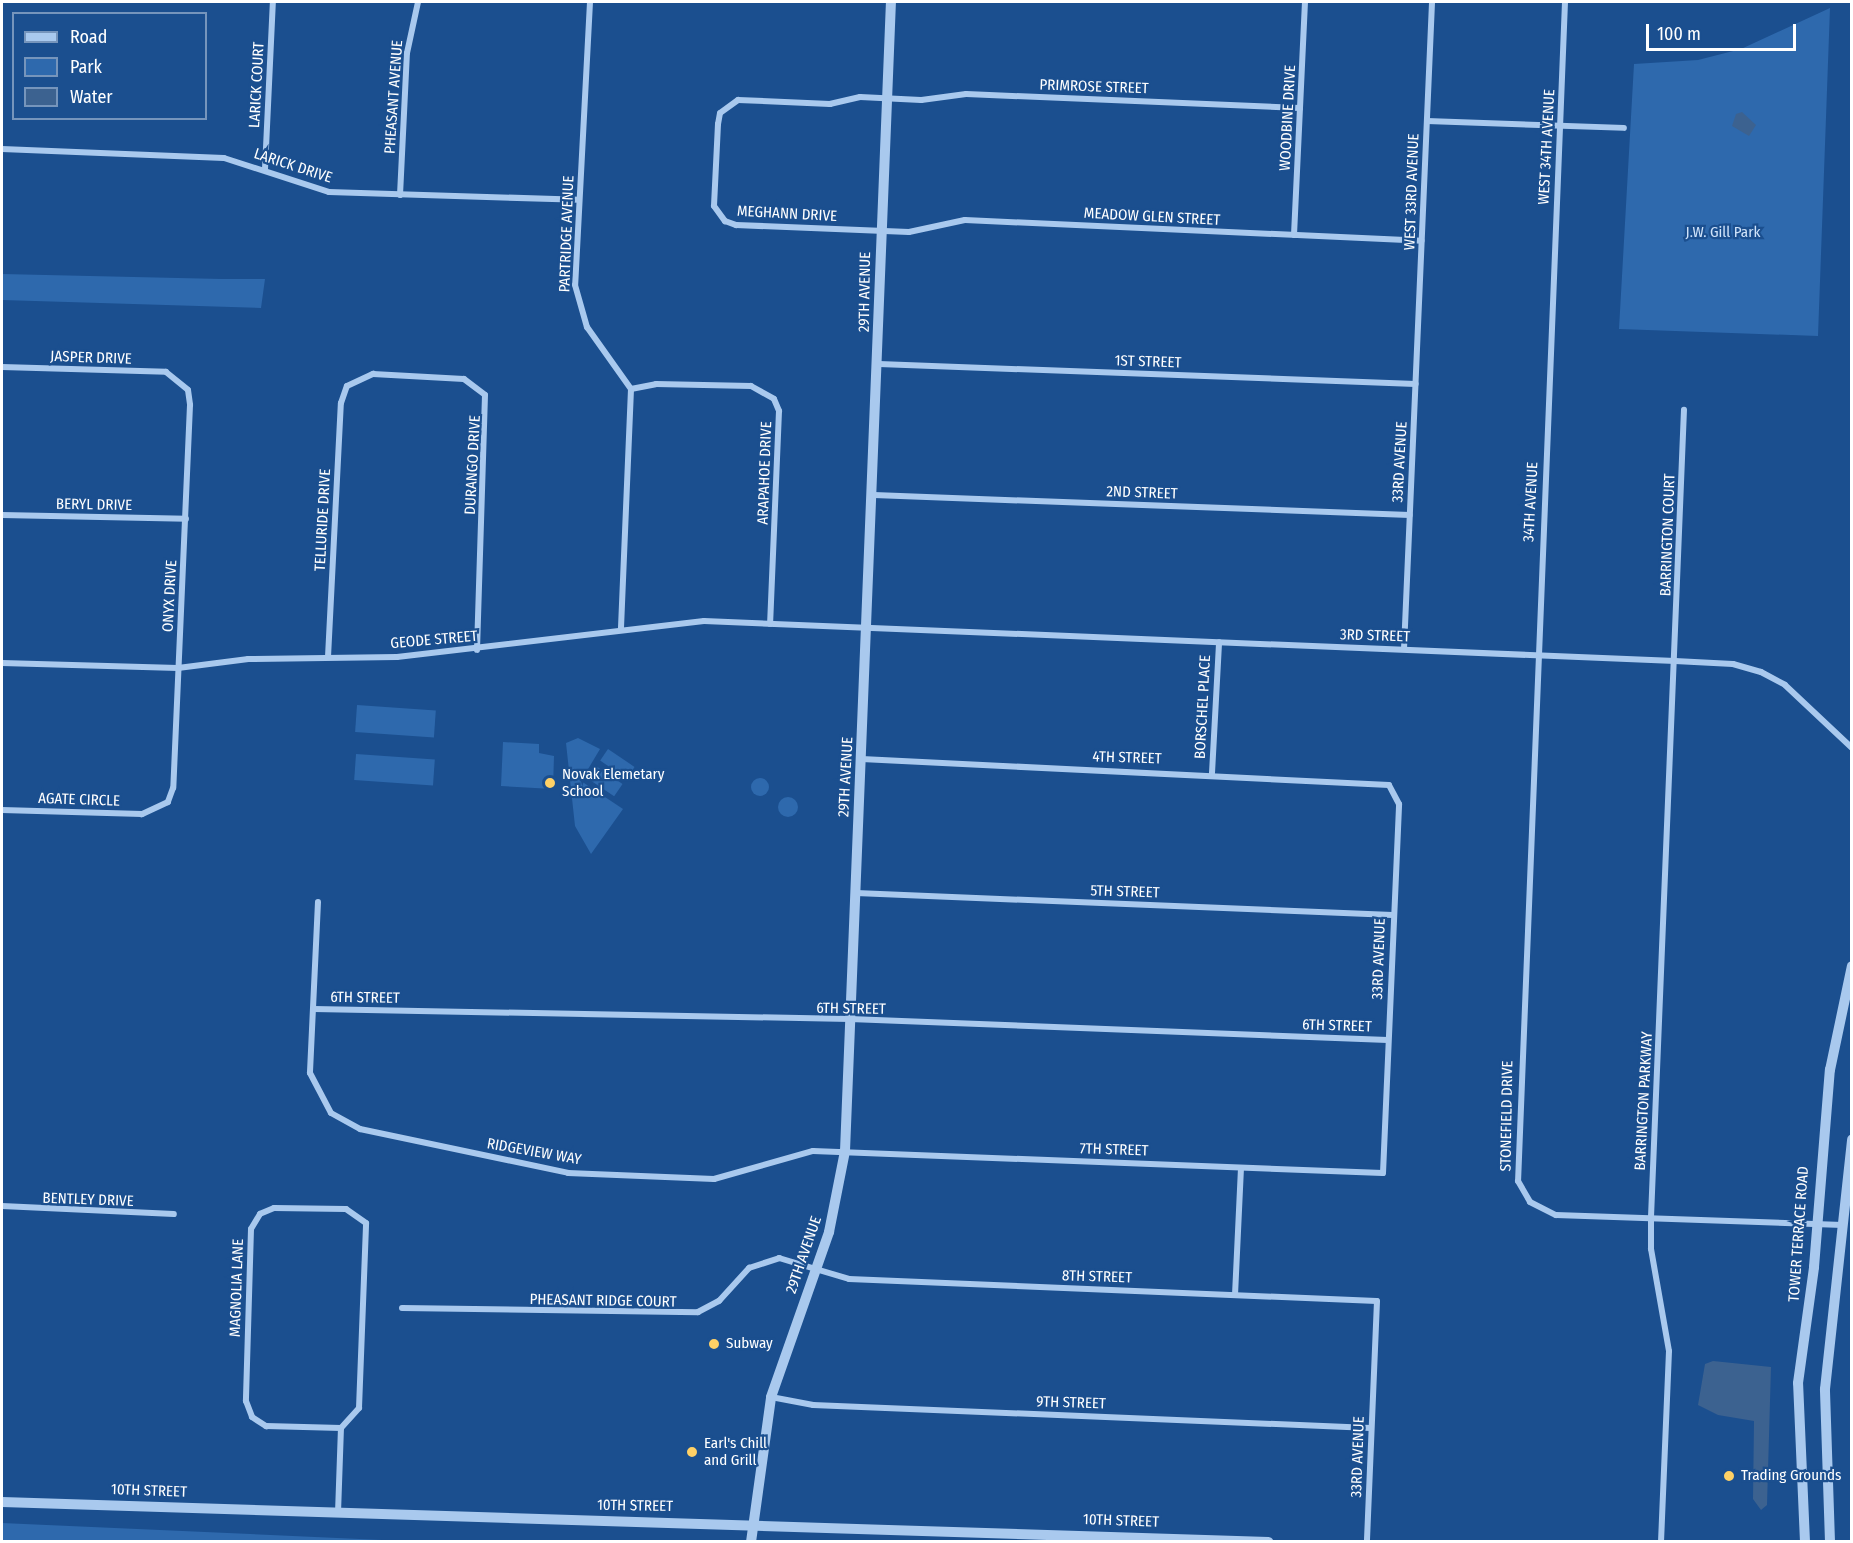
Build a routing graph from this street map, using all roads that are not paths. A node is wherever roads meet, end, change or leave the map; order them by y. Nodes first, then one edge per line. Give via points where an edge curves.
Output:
1 (273, 2) edge
2 (418, 2) edge
3 (590, 2) edge
4 (891, 2) edge
5 (1305, 2) edge
6 (1432, 2) edge
7 (1565, 2) edge
8 (887, 99) junction
9 (1300, 108) junction
10 (1428, 121) junction
11 (1560, 126) junction
12 (1624, 128) dead end
13 (2, 149) edge
14 (265, 169) junction
15 (400, 195) junction
16 (579, 200) junction
17 (881, 231) junction
18 (1294, 235) junction
19 (1422, 241) junction
20 (1552, 294) joint
21 (879, 364) junction
22 (2, 367) edge
23 (178, 378) joint
24 (1416, 384) junction
25 (347, 386) joint
26 (631, 389) junction
27 (1684, 410) dead end
28 (874, 495) junction
29 (2, 515) edge
30 (1410, 515) junction
31 (186, 519) junction
32 (770, 624) junction
33 (868, 628) junction
34 (621, 630) junction
35 (1219, 642) junction
36 (1404, 649) junction
37 (477, 650) junction
38 (1536, 655) junction
39 (328, 657) junction
40 (1676, 661) junction
41 (2, 663) edge
42 (178, 668) junction
43 (1533, 712) joint
44 (1851, 748) edge
45 (862, 759) junction
46 (1212, 773) junction
47 (1389, 785) joint
48 (2, 810) edge
49 (155, 812) joint
50 (856, 892) junction
51 (318, 902) dead end
52 (1393, 915) junction
53 (1851, 966) edge
54 (314, 1009) junction
55 (850, 1019) junction
56 (1388, 1040) junction
57 (1851, 1139) edge
58 (845, 1151) junction
59 (1241, 1168) junction
60 (1383, 1173) joint
61 (2, 1206) edge
62 (174, 1214) dead end
63 (1651, 1217) junction
64 (1816, 1225) junction
65 (1843, 1226) junction
66 (816, 1272) junction
67 (1235, 1295) junction
68 (1377, 1301) joint
69 (402, 1308) dead end
70 (771, 1397) junction
71 (341, 1428) junction
72 (1371, 1428) junction
73 (2, 1502) edge
74 (338, 1513) junction
75 (752, 1524) junction
76 (752, 1542) edge
77 (1268, 1542) edge
78 (1367, 1542) edge
79 (1661, 1542) edge
80 (1805, 1542) edge
81 (1830, 1542) edge

1 - 14 street, LARICK COURT
2 - 15 street, PHEASANT AVENUE via 407,53
3 - 16 street, PARTRIDGE AVENUE
4 - 8 street, 29TH AVENUE
5 - 9 street, WOODBINE DRIVE
6 - 10 street, WEST 33RD AVENUE
7 - 11 street, WEST 34TH AVENUE
8 - 9 street, PRIMROSE STREET via 966,93
8 - 17 street, 29TH AVENUE
8 - 17 street, MEGHANN DRIVE via 728,104 718,124 714,206 725,222 736,225
9 - 18 street, WOODBINE DRIVE
10 - 11 street
10 - 19 street, WEST 33RD AVENUE
11 - 12 street
11 - 20 street, WEST 34TH AVENUE
13 - 14 street, LARICK DRIVE via 196,155
14 - 15 street, LARICK DRIVE via 328,192
15 - 16 street, LARICK DRIVE
16 - 26 street, PARTRIDGE AVENUE via 578,308
17 - 18 street, MEADOW GLEN STREET via 909,232 965,220
17 - 21 street, 29TH AVENUE
18 - 19 street, MEADOW GLEN STREET
19 - 24 street, WEST 33RD AVENUE
20 - 38 street, 34TH AVENUE
21 - 24 street, 1ST STREET
21 - 28 street, 29TH AVENUE
22 - 23 street, JASPER DRIVE via 166,372
23 - 31 street, ONYX DRIVE via 190,405
24 - 30 street, 33RD AVENUE
25 - 37 street, DURANGO DRIVE via 373,374 464,379 485,395
25 - 39 street, TELLURIDE DRIVE via 341,403
26 - 32 street, ARAPAHOE DRIVE via 656,384 751,386 774,399 779,411
26 - 34 street
27 - 40 street, BARRINGTON COURT
28 - 30 street, 2ND STREET
28 - 33 street, 29TH AVENUE
29 - 31 street, BERYL DRIVE
30 - 36 street, 33RD AVENUE
31 - 42 street, ONYX DRIVE
32 - 33 street, GEODE STREET
32 - 34 street, GEODE STREET via 704,621
33 - 35 street, 3RD STREET
33 - 45 street, 29TH AVENUE
34 - 37 street, GEODE STREET
35 - 36 street, 3RD STREET
35 - 46 street, BORSCHEL PLACE
36 - 38 street, 3RD STREET
37 - 39 street, GEODE STREET
38 - 40 street, 3RD STREET
38 - 43 street, 34TH AVENUE
39 - 42 street, GEODE STREET
40 - 44 street, 3RD STREET via 1733,664 1761,672 1785,685
40 - 63 street, BARRINGTON PARKWAY
41 - 42 street, GEODE STREET
42 - 49 street, ONYX DRIVE via 173,788 168,802
43 - 63 street, STONEFIELD DRIVE via 1518,1181 1530,1202 1556,1215
45 - 46 street, 4TH STREET
45 - 50 street, 29TH AVENUE
46 - 47 street, 4TH STREET
47 - 52 street, 33RD AVENUE via 1399,804
48 - 49 street, AGATE CIRCLE
50 - 52 street, 5TH STREET
50 - 55 street, 29TH AVENUE
51 - 54 street, RIDGEVIEW WAY
52 - 56 street, 33RD AVENUE
53 - 64 street, TOWER TERRACE ROAD via 1830,1070
54 - 55 street, 6TH STREET
54 - 58 street, RIDGEVIEW WAY via 310,1073 318,1097 331,1113 360,1130 567,1173 714,1179 793,1153
55 - 56 street, 6TH STREET
55 - 58 street, 29TH AVENUE
56 - 60 street, 33RD AVENUE
57 - 65 street
58 - 59 street, 7TH STREET
58 - 66 street, 29TH AVENUE
59 - 60 street, 7TH STREET
59 - 67 street
61 - 62 street, BENTLEY DRIVE
63 - 64 street, STONEFIELD DRIVE
63 - 79 street, BARRINGTON PARKWAY via 1651,1249 1669,1351
64 - 65 street, STONEFIELD DRIVE
64 - 80 street, TOWER TERRACE ROAD via 1798,1383
65 - 81 street via 1825,1389
66 - 67 street, 8TH STREET via 849,1280
66 - 69 street, PHEASANT RIDGE COURT via 795,1261 764,1260 719,1301 678,1315
66 - 70 street, 29TH AVENUE
67 - 68 street, 8TH STREET
68 - 72 street, 33RD AVENUE
70 - 72 street, 9TH STREET via 813,1405
70 - 75 street, 29TH AVENUE
71 - 71 street, MAGNOLIA LANE via 359,1408 366,1223 346,1209 274,1208 260,1215 251,1229 246,1401 252,1417 266,1426
71 - 74 street
72 - 78 street, 33RD AVENUE
73 - 74 street, 10TH STREET
74 - 75 street, 10TH STREET
75 - 76 street, 29TH AVENUE
75 - 77 street, 10TH STREET

